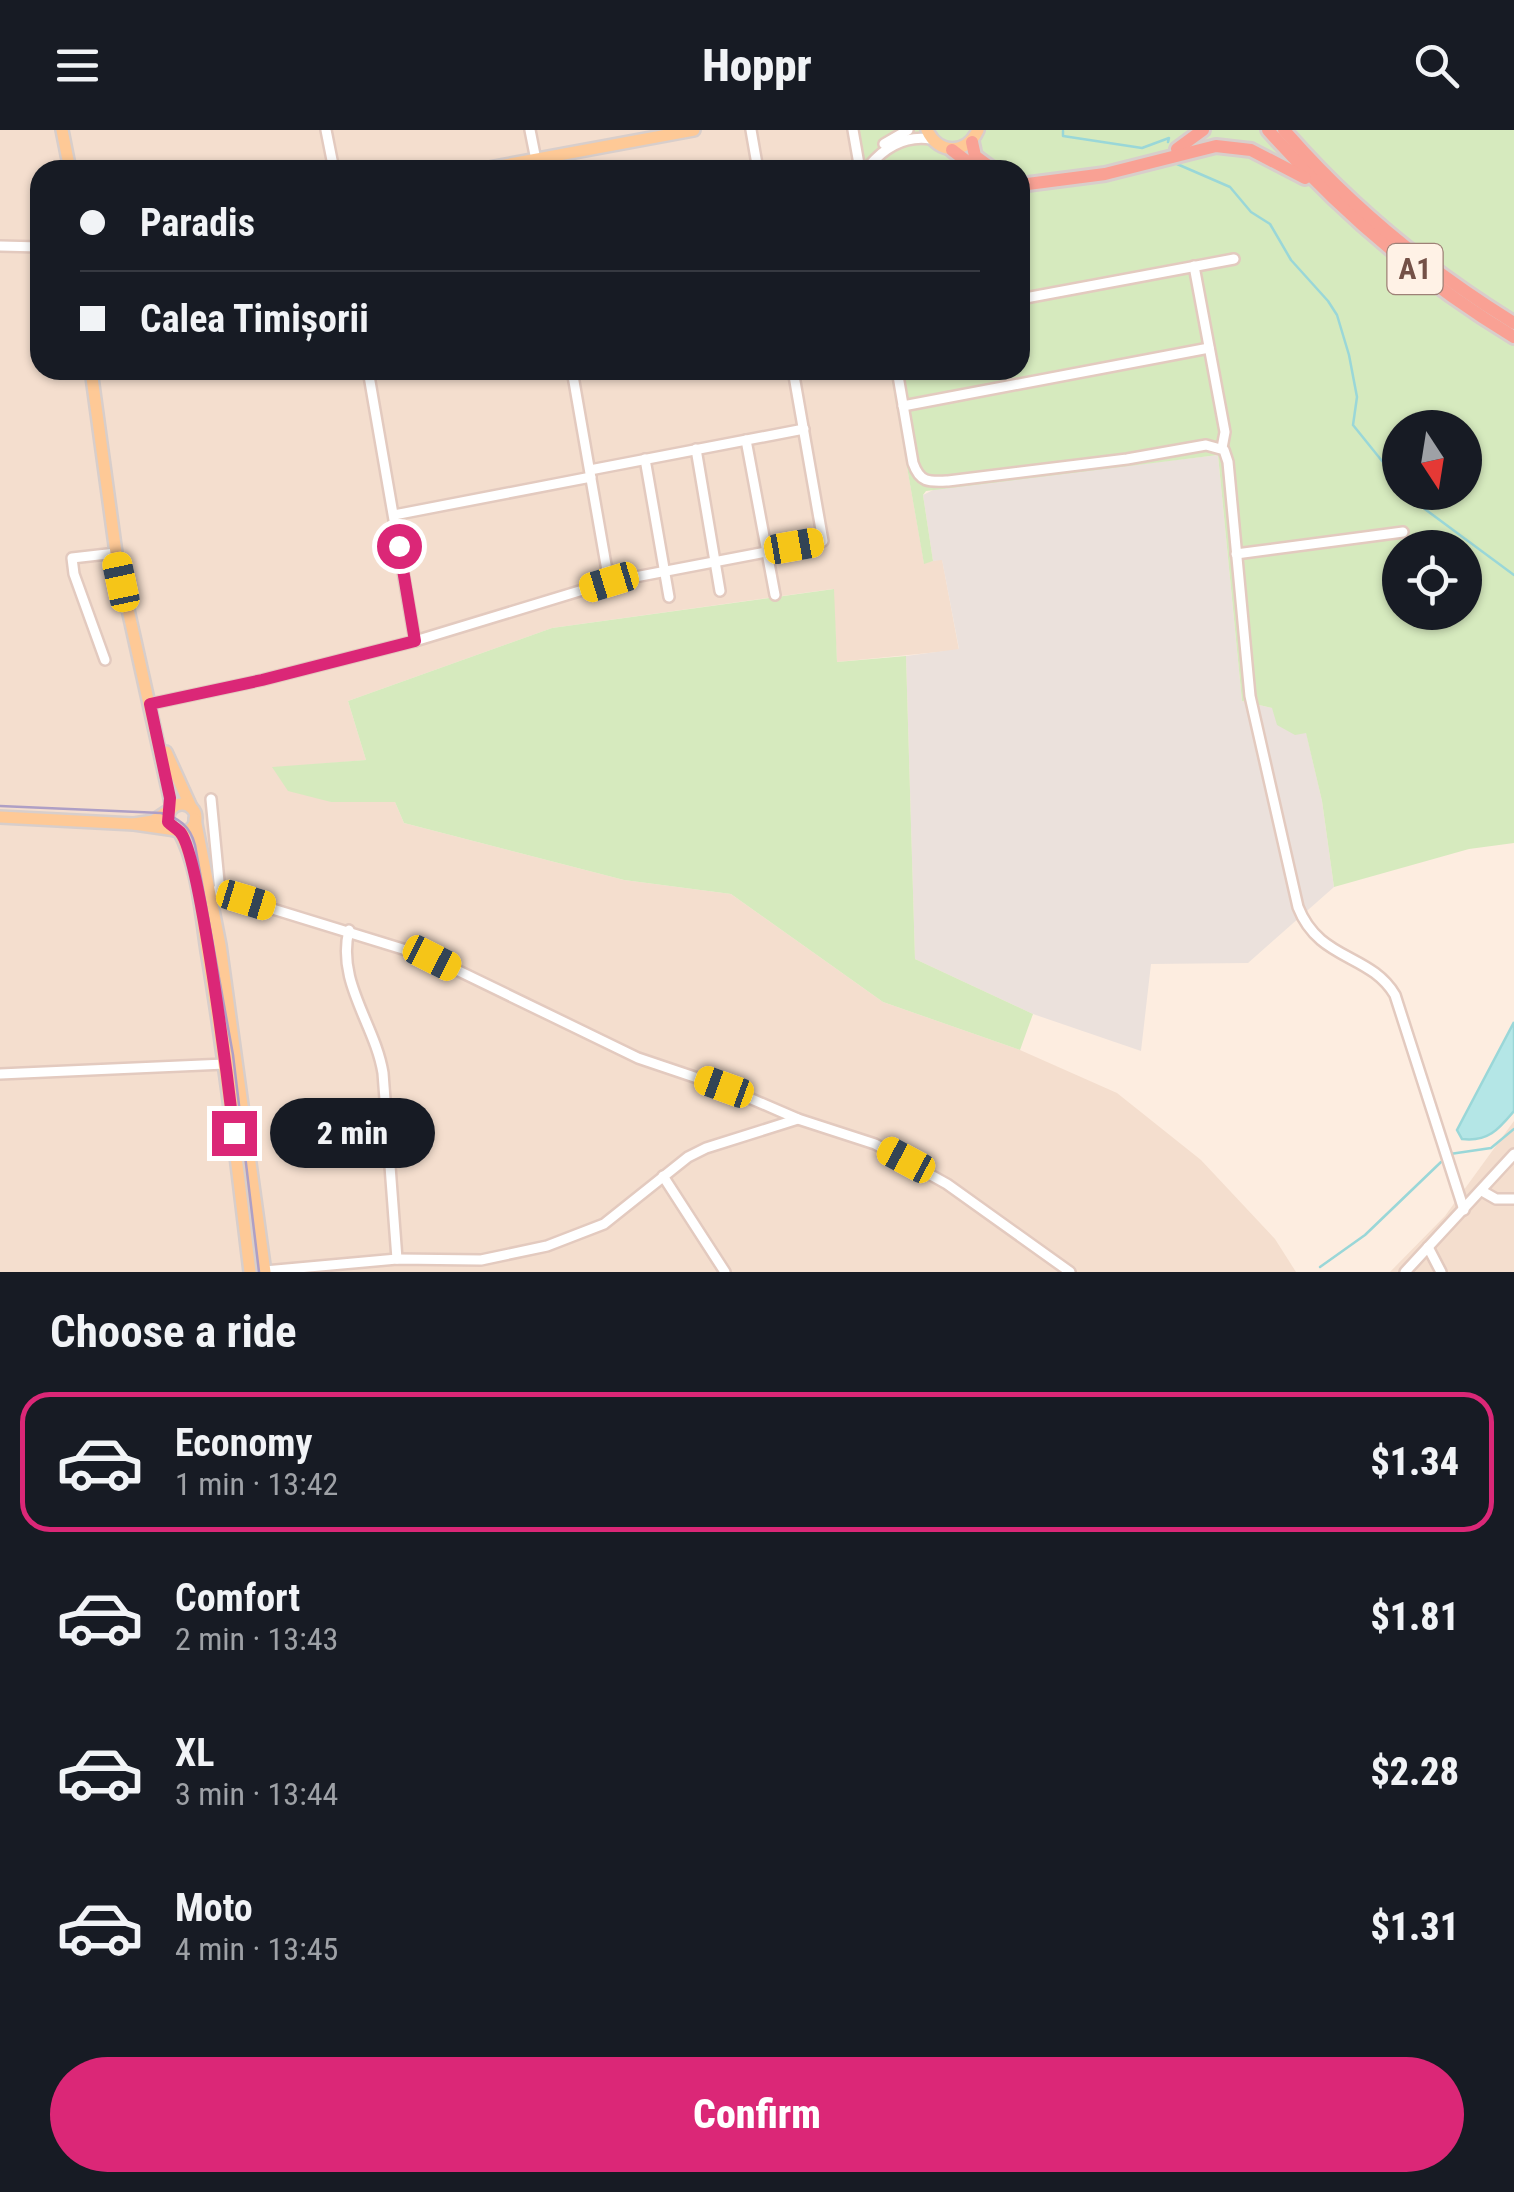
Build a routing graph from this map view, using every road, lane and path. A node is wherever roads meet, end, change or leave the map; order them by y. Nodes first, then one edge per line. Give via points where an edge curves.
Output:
1 (62, 130) edge
2 (326, 130) edge
3 (530, 130) edge
4 (694, 130) edge
5 (752, 130) edge
6 (853, 130) edge
7 (908, 130) edge
8 (1203, 130) edge
9 (1268, 130) edge
10 (1284, 130) edge
11 (929, 134) edge
12 (975, 136) edge
13 (952, 150) junction
14 (67, 160) edge
15 (332, 160) edge
16 (535, 160) edge
17 (555, 160) edge
18 (756, 160) edge
19 (862, 160) edge
20 (871, 160) edge
21 (875, 160) edge
22 (965, 160) edge
23 (980, 160) edge
24 (1148, 162) junction
25 (1030, 181) edge
26 (1325, 190) junction
27 (0, 246) edge
28 (30, 247) edge
29 (1234, 259) dead end
30 (1194, 266) junction
31 (1030, 297) edge
32 (1514, 323) edge
33 (1514, 337) edge
34 (1209, 348) junction
35 (92, 380) edge
36 (370, 380) edge
37 (574, 380) edge
38 (796, 380) edge
39 (898, 380) edge
40 (902, 406) junction
41 (804, 428) junction
42 (746, 440) junction
43 (1222, 448) junction
44 (696, 450) junction
45 (645, 459) junction
46 (590, 474) junction
47 (394, 515) junction
48 (1382, 535) edge
49 (766, 551) junction
50 (116, 552) junction
51 (1236, 554) junction
52 (716, 561) junction
53 (664, 572) junction
54 (609, 582) junction
55 (720, 591) dead end
56 (775, 596) dead end
57 (669, 597) dead end
58 (415, 641) junction
59 (106, 660) dead end
60 (150, 704) junction
61 (159, 740) junction
62 (211, 799) dead end
63 (170, 809) junction
64 (193, 813) junction
65 (0, 817) edge
66 (134, 824) junction
67 (178, 831) junction
68 (216, 891) junction
69 (349, 930) junction
70 (226, 1064) junction
71 (0, 1074) edge
72 (764, 1104) junction
73 (798, 1119) junction
74 (764, 1128) junction
75 (1514, 1154) edge
76 (663, 1176) junction
77 (1482, 1190) junction
78 (1514, 1200) edge
79 (1464, 1210) junction
80 (1428, 1247) junction
81 (396, 1259) junction
82 (250, 1272) edge
83 (265, 1272) edge
84 (725, 1272) edge
85 (1070, 1272) edge
86 (1405, 1272) edge
87 (1442, 1272) edge

1 - 14 main road
2 - 15 street
3 - 16 street
4 - 17 main road
5 - 18 street
6 - 19 street
7 - 20 street via 880,146
8 - 24 highway
9 - 26 highway, A1
10 - 32 highway, A1 via 1388,232
11 - 13 main road
11 - 21 street via 894,144
12 - 13 main road
12 - 23 highway
13 - 22 highway
24 - 25 highway
24 - 26 highway via 1232,146 1267,156
26 - 33 highway, A1 via 1400,257
27 - 28 street
29 - 30 street
30 - 31 street
30 - 34 street
34 - 40 street
34 - 43 street
35 - 50 main road
36 - 47 street
37 - 46 street
38 - 41 street
39 - 40 street
40 - 43 street via 916,472 930,482
41 - 42 street
41 - 49 street via 823,541
42 - 44 street
42 - 49 street
43 - 51 street
44 - 45 street
44 - 52 street
45 - 46 street
45 - 53 street
46 - 47 street
46 - 54 street
47 - 58 street
48 - 51 street
49 - 52 street
49 - 56 street
50 - 59 street via 72,558
50 - 60 main road
51 - 79 street via 1250,696 1298,907 1322,942 1375,972 1394,995
52 - 53 street
52 - 55 street
53 - 54 street
53 - 57 street
54 - 58 street
58 - 60 street
60 - 61 main road
61 - 63 main road
61 - 64 main road
62 - 68 street
63 - 64 main road via 180,804
63 - 66 main road
63 - 67 main road via 168,822
64 - 67 main road via 192,828
64 - 68 main road
65 - 66 main road
66 - 67 main road
67 - 70 main road via 197,892
68 - 69 street
68 - 83 main road
69 - 72 street via 432,958 638,1058
69 - 81 street via 345,959 383,1073
70 - 71 street
70 - 82 main road
72 - 73 street
72 - 74 street
73 - 74 street
73 - 85 street via 906,1160
74 - 76 street via 706,1148
75 - 77 street
76 - 81 street via 604,1224 547,1246 481,1260
76 - 84 street
77 - 78 street
77 - 79 street
79 - 80 street
80 - 86 street
80 - 87 street
81 - 83 street

